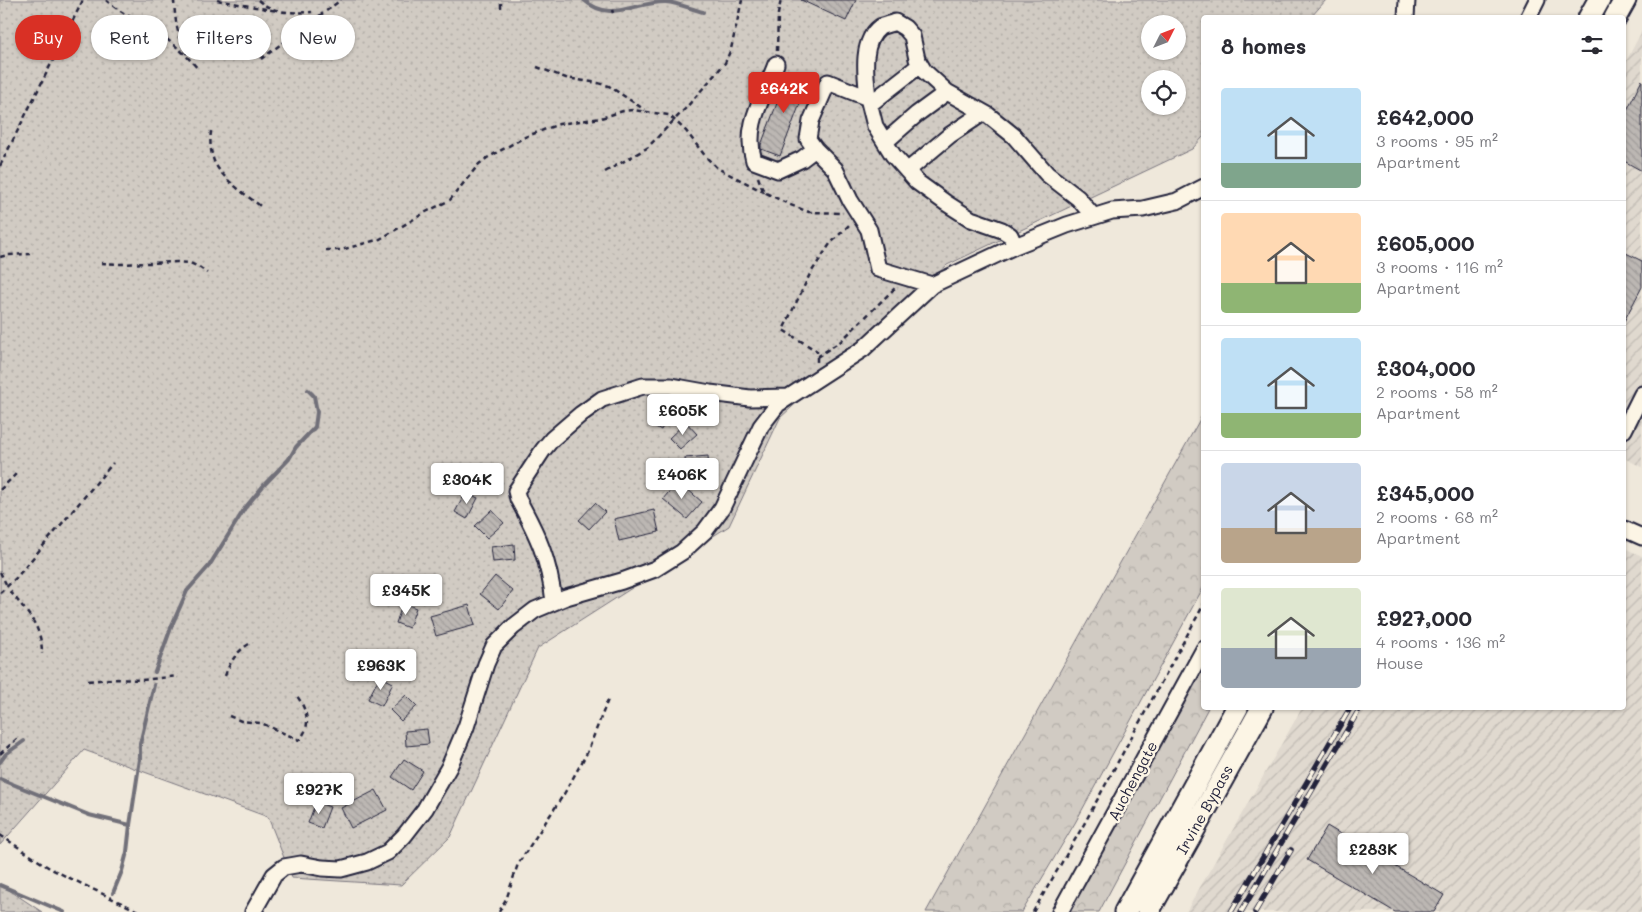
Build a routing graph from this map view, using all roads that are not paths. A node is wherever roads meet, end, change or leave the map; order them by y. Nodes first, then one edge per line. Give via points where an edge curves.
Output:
1 (1407, 0) edge
2 (1536, 0) edge
3 (1599, 0) edge
4 (1625, 0) edge
5 (1406, 15) edge
6 (1529, 15) edge
7 (1591, 15) edge
8 (1617, 15) edge
9 (776, 64) road end
10 (920, 65) junction
11 (947, 92) junction
12 (869, 101) junction
13 (983, 113) junction
14 (885, 142) junction
15 (815, 149) junction
16 (907, 171) junction
17 (1201, 189) edge
18 (1093, 216) junction
19 (1015, 246) junction
20 (932, 286) junction
21 (1642, 394) edge
22 (788, 397) junction
23 (1626, 426) edge
24 (1626, 530) edge
25 (1642, 538) edge
26 (554, 602) junction
27 (1201, 655) edge
28 (1236, 710) edge
29 (1261, 710) edge
30 (253, 912) edge
31 (1060, 912) edge
32 (1125, 912) edge
33 (1148, 912) edge

1 - 5 street
2 - 6 street
3 - 7 highway
4 - 8 highway
9 - 15 street via 750,132 754,161 778,170
10 - 11 street
10 - 12 street
10 - 12 street via 912,36 905,28 895,22 881,26 871,36 868,49
11 - 13 street
11 - 14 street
12 - 14 street via 875,126
12 - 15 street via 828,82 811,121 808,139
13 - 16 street via 950,135
13 - 18 street via 1014,136 1047,174 1078,198
14 - 16 street
15 - 20 street via 835,169 869,230 878,269
16 - 19 street via 946,204 971,219 1010,235
17 - 18 street via 1177,201 1143,209 1112,210
18 - 19 street
19 - 20 street
20 - 22 street via 863,350
21 - 23 street
22 - 26 street via 778,404 761,426 722,508 706,530 682,552 656,569
22 - 26 street via 750,398 671,386 643,386 602,399 552,439 516,491 545,554
24 - 25 street
26 - 30 street via 535,610 494,646 449,767 425,809 404,836 388,852 350,867 332,869 301,864 284,867 274,875
27 - 31 street, Auchengate
28 - 32 highway, Irvine Bypass
29 - 33 highway, Irvine Bypass

